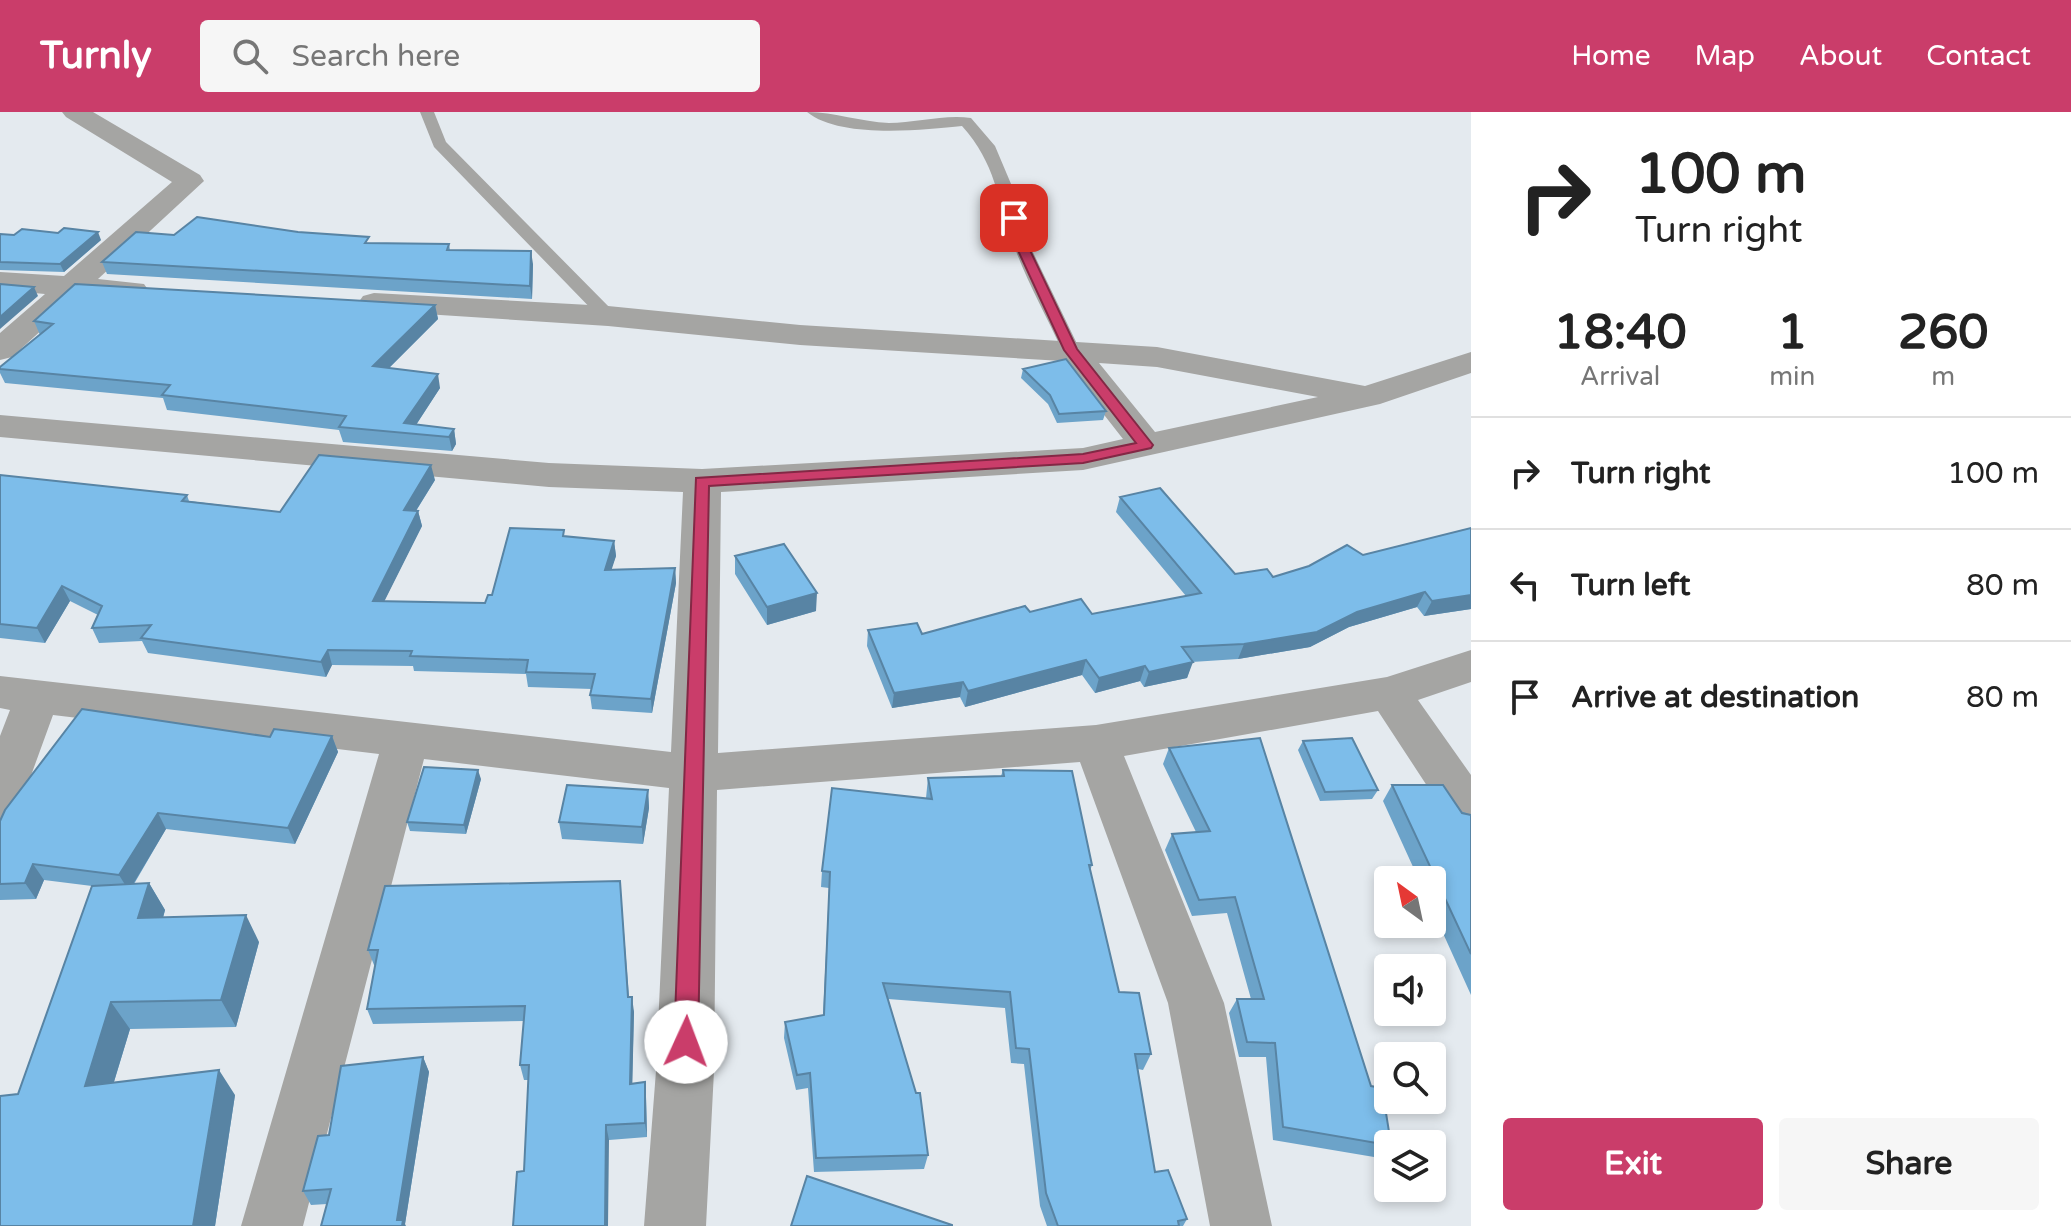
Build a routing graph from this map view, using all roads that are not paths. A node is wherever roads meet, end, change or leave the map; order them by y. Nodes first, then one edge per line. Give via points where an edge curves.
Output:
1 (75, 112) edge
2 (427, 112) edge
3 (814, 112) edge
4 (0, 281) edge
5 (69, 287) junction
6 (164, 292) edge
7 (339, 301) edge
8 (608, 316) junction
9 (0, 350) edge
10 (1071, 350) junction
11 (1471, 362) edge
12 (1368, 397) junction
13 (0, 426) edge
14 (1146, 445) junction
15 (702, 481) junction
16 (1471, 666) edge
17 (1389, 693) junction
18 (19, 695) edge
19 (406, 739) junction
20 (1096, 743) junction
21 (694, 773) junction
22 (0, 800) edge
23 (1471, 813) edge
24 (272, 1226) edge
25 (675, 1226) edge
26 (1241, 1226) edge

1 - 5 street via 190,181
2 - 8 lane via 439,144
3 - 10 lane via 891,129 966,121 988,146 1021,244
4 - 5 street
5 - 6 street
5 - 9 street
7 - 8 street
8 - 10 street via 800,335
10 - 12 street via 1157,357
10 - 14 street
11 - 12 street
12 - 14 street
13 - 15 street via 549,475
14 - 15 street via 1083,459
15 - 21 street
16 - 17 street
17 - 20 street
17 - 23 street
18 - 19 street
18 - 22 street
19 - 21 street
19 - 24 street
20 - 21 street
20 - 26 street via 1196,1003
21 - 25 street

